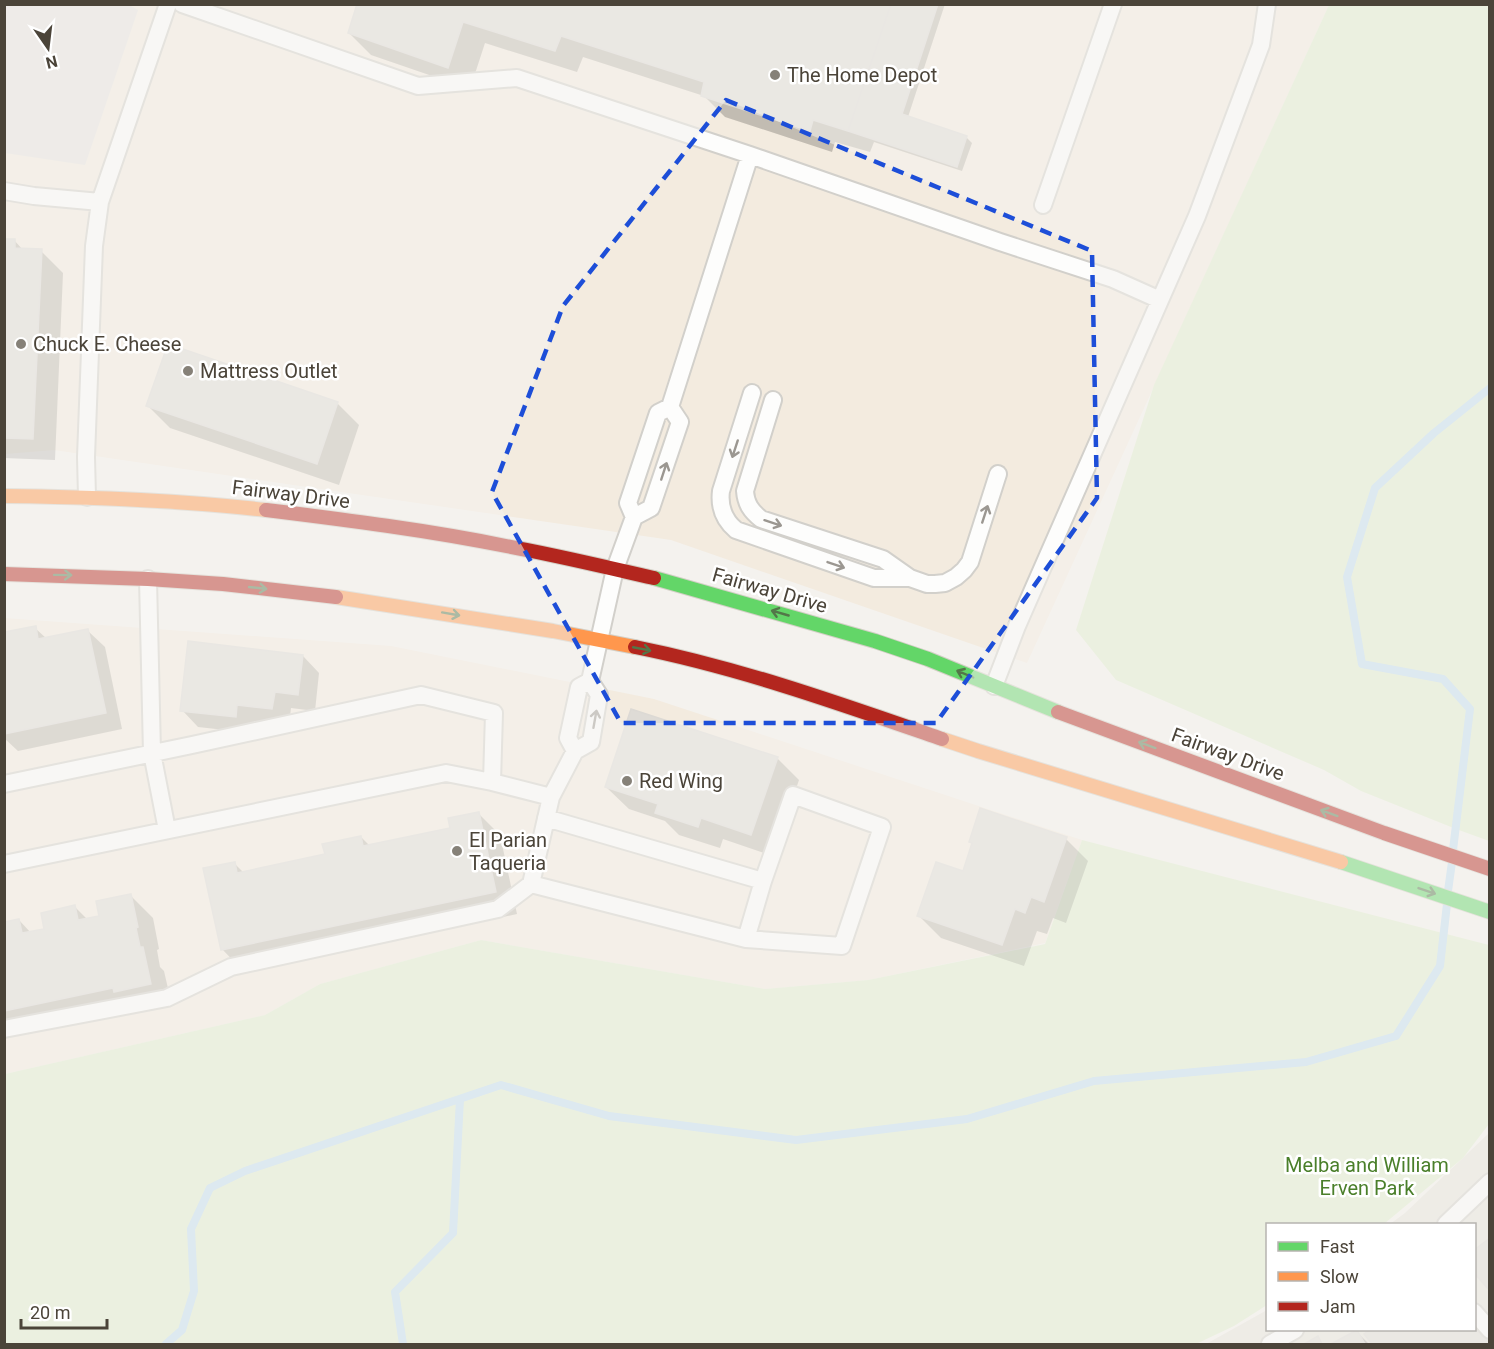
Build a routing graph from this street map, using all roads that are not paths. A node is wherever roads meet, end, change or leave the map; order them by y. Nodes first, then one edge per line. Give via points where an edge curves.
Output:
1 (168, 4) edge
2 (182, 4) edge
3 (1113, 4) edge
4 (1267, 4) edge
5 (750, 155) junction
6 (4, 191) edge
7 (100, 202) junction
8 (1043, 205) dead end
9 (1160, 300) junction
10 (752, 393) dead end
11 (773, 400) dead end
12 (670, 407) junction
13 (998, 474) dead end
14 (4, 496) edge
15 (87, 497) junction
16 (634, 517) junction
17 (615, 569) junction
18 (4, 574) edge
19 (910, 578) junction
20 (148, 579) junction
21 (599, 640) junction
22 (994, 686) junction
23 (152, 753) junction
24 (492, 782) junction
25 (4, 784) edge
26 (551, 797) junction
27 (546, 818) junction
28 (167, 830) junction
29 (4, 864) edge
30 (1490, 868) edge
31 (763, 881) junction
32 (531, 884) junction
33 (1490, 912) edge
34 (746, 939) junction
35 (4, 1029) edge
36 (1490, 1182) edge
37 (1447, 1223) edge
38 (1476, 1314) edge
39 (1490, 1330) edge
40 (1292, 1331) edge
41 (1270, 1344) edge

1 - 7 lane
2 - 5 lane via 418,86 517,78
3 - 8 lane
4 - 9 lane via 1261,45 1197,216
5 - 9 lane via 1113,279
5 - 12 lane
6 - 7 lane
7 - 15 lane via 94,246
9 - 22 lane
10 -> 19 lane via 721,491 722,510 730,525 874,578
11 -> 19 lane via 745,491 753,513 883,559
12 - 16 lane via 658,413 628,503
16 -> 12 lane via 651,508 680,422
19 -> 13 lane via 927,584 945,583 964,570
14 - 15 main road, Fairway Drive
15 - 17 main road, Fairway Drive via 231,506 369,523
16 - 17 lane
17 - 21 lane
22 -> 17 main road, Fairway Drive via 875,641 707,591
18 -> 20 main road
20 -> 21 main road via 331,596
20 - 23 lane
21 - 26 lane via 590,681 579,687 568,738 576,751
21 -> 33 main road via 753,676
30 -> 22 main road, Fairway Drive via 1384,833
23 - 24 lane via 421,695 494,714
23 - 25 lane
23 - 28 lane
24 - 26 lane
24 - 28 lane via 446,773
26 - 27 lane
27 - 31 lane
27 - 32 lane
28 - 29 lane
31 - 34 lane
31 - 34 lane via 793,795 882,827 842,946
32 - 34 lane
32 - 35 lane via 498,909 231,967 167,998
36 - 37 lane
38 - 39 lane
40 - 41 lane

